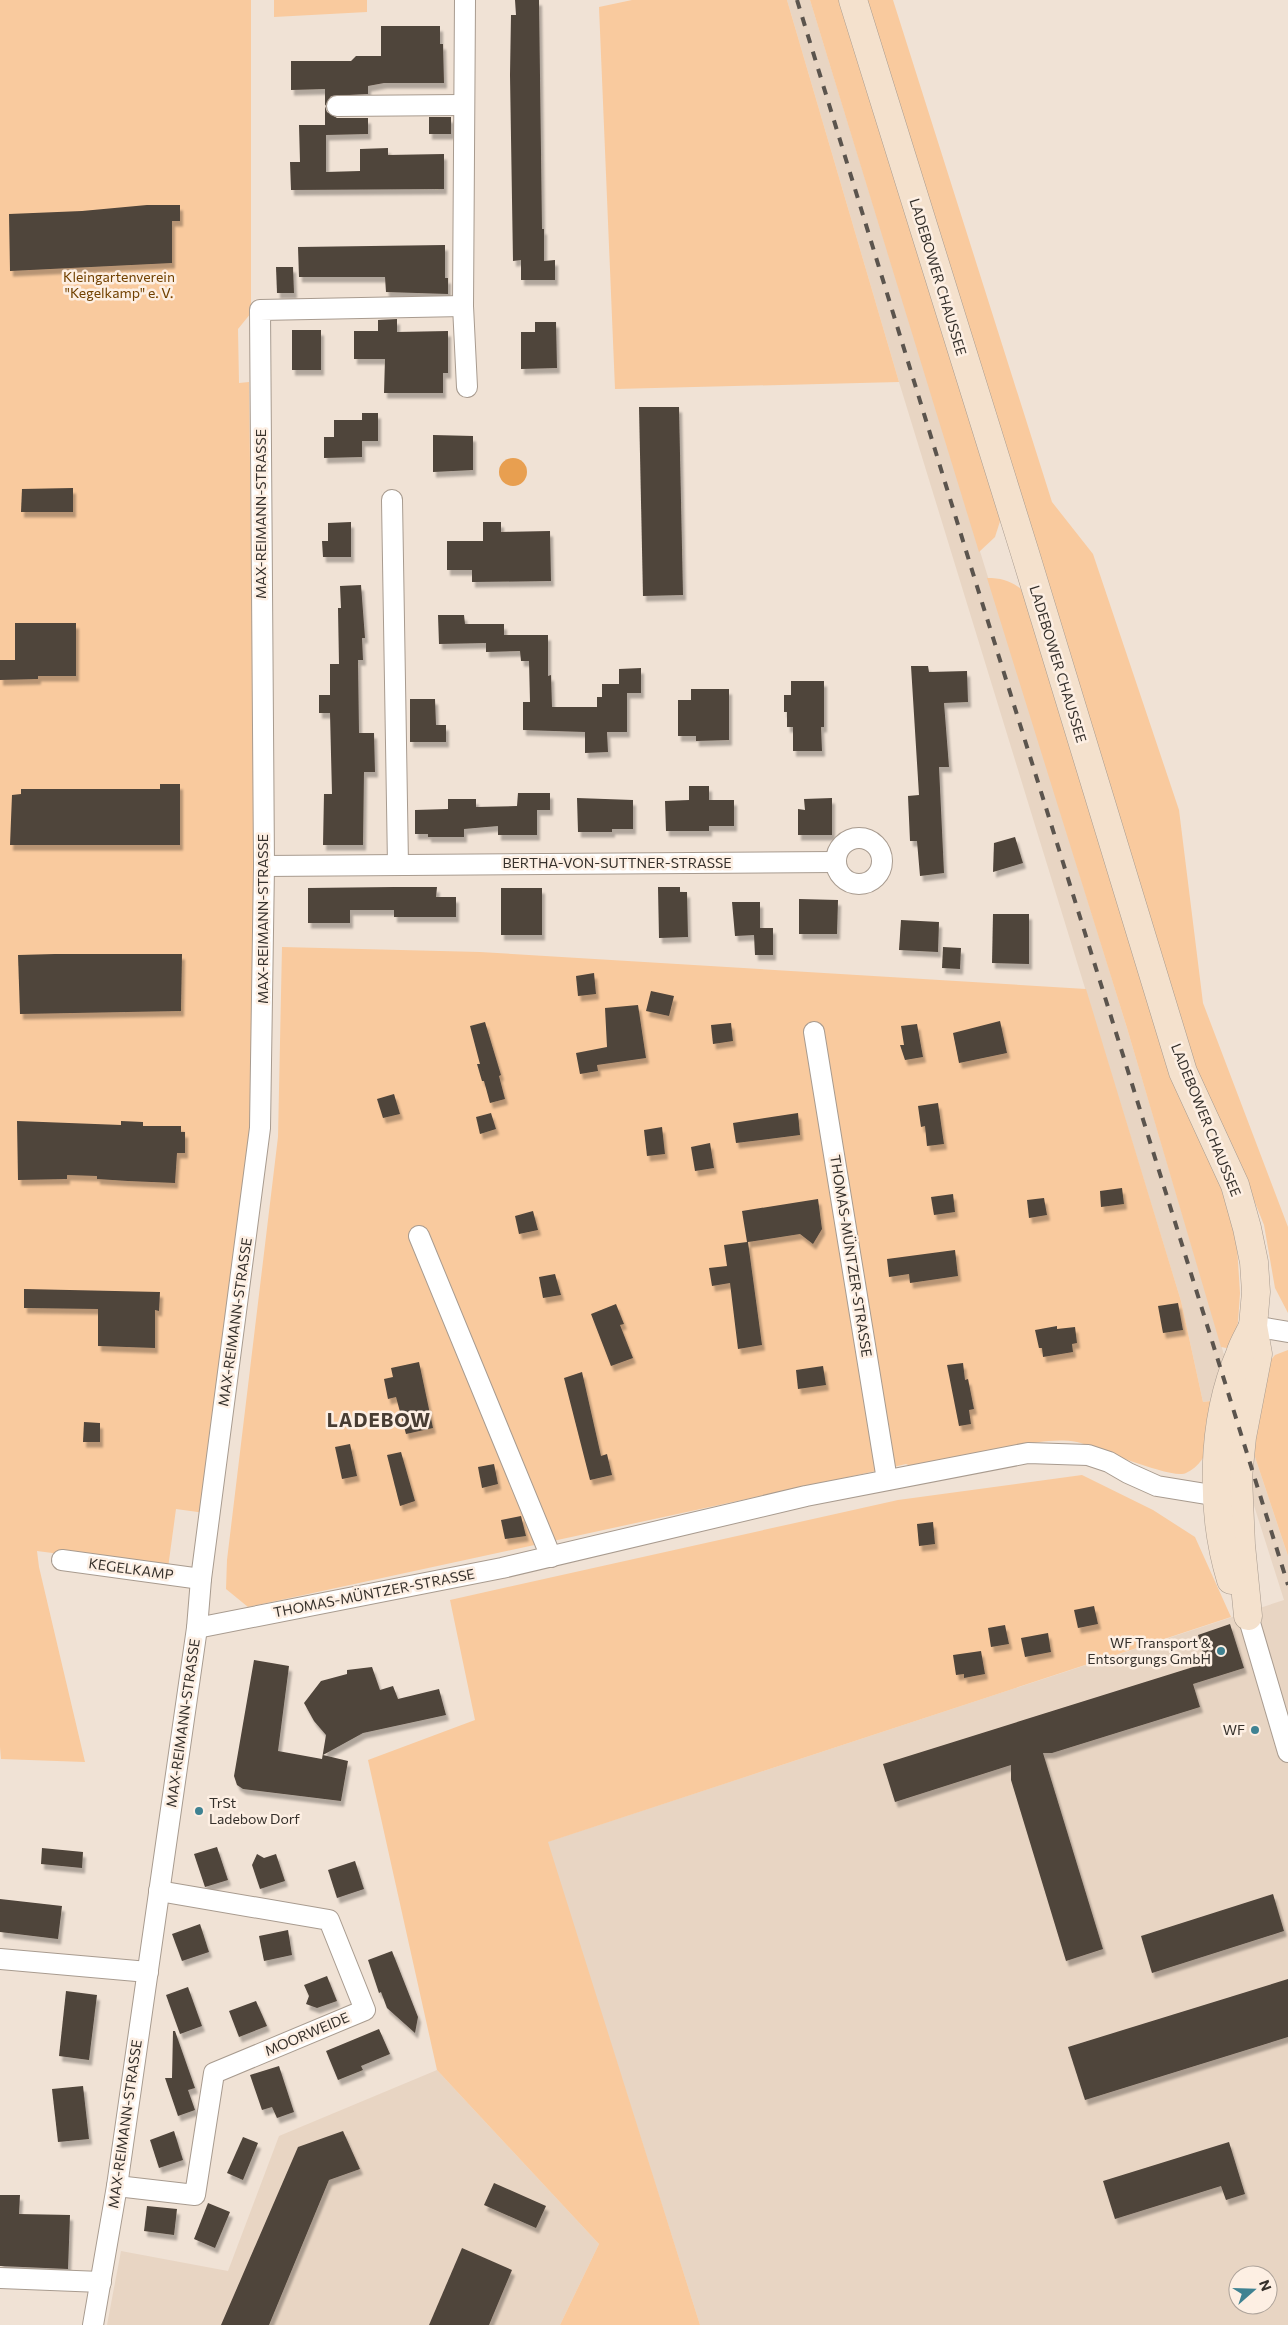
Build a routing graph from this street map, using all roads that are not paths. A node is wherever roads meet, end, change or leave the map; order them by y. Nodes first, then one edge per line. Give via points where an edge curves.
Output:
1 (465, 0) edge
2 (853, 0) edge
3 (463, 105) junction
4 (337, 106) dead end
5 (463, 306) junction
6 (467, 387) dead end
7 (392, 500) dead end
8 (836, 862) dead end
9 (398, 865) junction
10 (264, 866) junction
11 (814, 1032) dead end
12 (419, 1236) dead end
13 (1253, 1326) junction
14 (1288, 1332) edge
15 (887, 1480) junction
16 (1227, 1496) junction
17 (551, 1557) junction
18 (62, 1560) dead end
19 (201, 1579) junction
20 (1248, 1616) joint
21 (197, 1628) junction
22 (1288, 1752) edge
23 (159, 1891) junction
24 (0, 1959) edge
25 (148, 1972) junction
26 (117, 2186) junction
27 (0, 2278) edge
28 (101, 2282) junction
29 (93, 2325) edge

1 - 3 street
2 - 13 street, LADEBOWER CHAUSSEE via 1183,1072 1235,1185 1254,1262
3 - 4 street
3 - 5 street
5 - 6 street
5 - 10 street, MAX-REIMANN-STRASSE via 260,310
7 - 9 street
8 - 9 street, BERTHA-VON-SUTTNER-STRASSE
9 - 10 street, BERTHA-VON-SUTTNER-STRASSE
10 - 19 street, MAX-REIMANN-STRASSE via 260,1128
11 - 15 street, THOMAS-MÜNTZER-STRASSE
12 - 17 street
13 - 14 street
13 - 16 street, LADEBOWER CHAUSSEE via 1240,1353 1220,1434
15 - 16 street, THOMAS-MÜNTZER-STRASSE via 1028,1453 1088,1455 1157,1486
15 - 17 street, THOMAS-MÜNTZER-STRASSE
16 - 20 street, LADEBOWER CHAUSSEE via 1224,1555 1233,1586
17 - 21 street, THOMAS-MÜNTZER-STRASSE
18 - 19 street, KEGELKAMP
19 - 21 street, MAX-REIMANN-STRASSE
20 - 22 street
21 - 23 street, MAX-REIMANN-STRASSE
23 - 25 street, MAX-REIMANN-STRASSE
23 - 26 street, MOORWEIDE via 329,1920 365,2010 214,2073 195,2195
24 - 25 street
25 - 26 street, MAX-REIMANN-STRASSE
26 - 28 street, MAX-REIMANN-STRASSE
27 - 28 street
28 - 29 street, MAX-REIMANN-STRASSE

